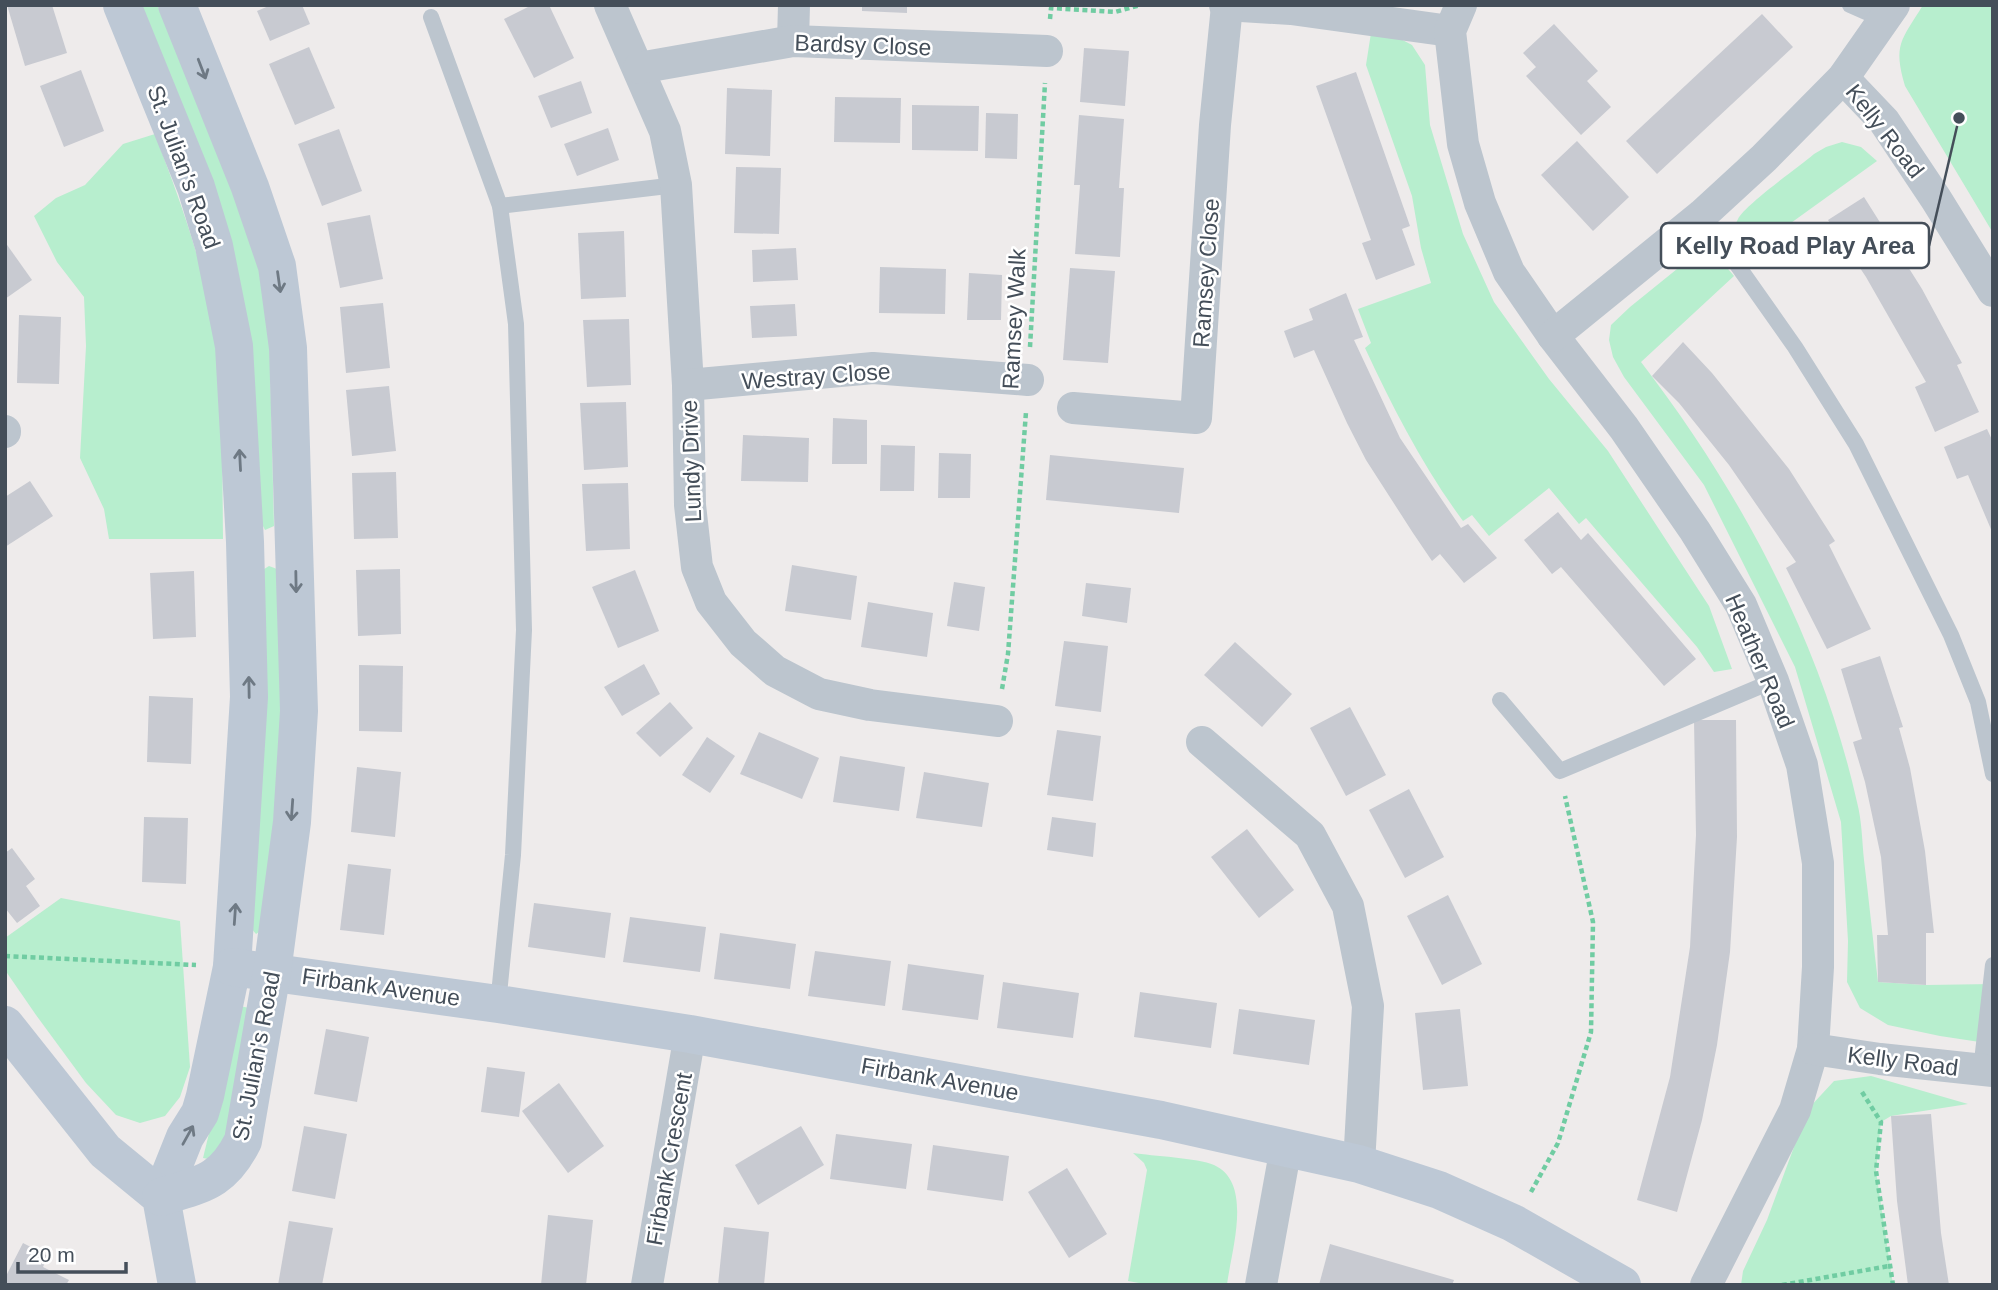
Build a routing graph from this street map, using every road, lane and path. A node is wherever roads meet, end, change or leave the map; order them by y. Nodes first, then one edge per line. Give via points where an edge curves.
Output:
1 (122, 5) edge
2 (177, 5) edge
3 (610, 5) edge
4 (794, 5) edge
5 (1140, 5) edge
6 (1850, 5) edge
7 (1226, 6) edge
8 (1889, 13) edge
9 (431, 17) dead end
10 (1456, 18) edge
11 (793, 41) junction
12 (1047, 51) junction
13 (639, 68) junction
14 (1843, 78) junction
15 (676, 185) junction
16 (500, 206) junction
17 (1702, 215) junction
18 (1993, 291) edge
19 (1553, 336) junction
20 (1028, 380) junction
21 (688, 385) junction
22 (1073, 408) dead end
23 (294, 537) junction
24 (245, 541) junction
25 (1773, 681) junction
26 (1500, 700) dead end
27 (997, 721) joint
28 (1202, 742) dead end
29 (1560, 771) junction
30 (1993, 774) edge
31 (5, 956) edge
32 (1993, 965) edge
33 (232, 967) junction
34 (272, 972) junction
35 (498, 1004) junction
36 (5, 1025) edge
37 (690, 1034) junction
38 (1825, 1051) junction
39 (1987, 1070) edge
40 (1286, 1147) junction
41 (1359, 1164) junction
42 (161, 1197) junction
43 (1513, 1223) junction
44 (1889, 1266) junction
45 (177, 1285) edge
46 (648, 1285) edge
47 (1261, 1285) edge
48 (1622, 1285) edge
49 (1706, 1285) edge
50 (1782, 1285) edge
51 (1893, 1285) edge

24 -> 1 street, St. Julian's Road via 234,346 214,246 196,187
2 -> 23 street, St. Julian's Road via 277,266 288,348
3 - 13 street, Lundy Drive
4 - 11 street
5 - 12 path, Ramsey Walk via 1115,12 1051,8
6 - 8 lane
7 - 10 street
7 - 22 street, Ramsey Close via 1196,418
8 - 14 street
9 - 16 lane
10 - 19 street, Heather Road via 1463,144 1480,203 1509,272
11 - 12 street, Bardsy Close
11 - 13 street, Bardsy Close
12 - 20 path, Ramsey Walk
13 - 15 street, Lundy Drive via 666,131
14 - 17 street
14 - 18 street, Kelly Road via 1884,121
15 - 16 lane
15 - 21 street, Lundy Drive
16 - 35 lane via 516,324 524,630 513,855
17 - 19 street
17 - 30 lane via 1795,347 1856,444 1951,635 1979,702
19 - 25 street, Heather Road via 1695,531 1741,605
20 - 21 street, Westray Close via 873,368
20 - 27 path, Ramsey Walk via 1008,654
21 - 27 street, Lundy Drive via 690,505 697,567 711,602 743,643 775,671 819,694
23 - 24 street
23 -> 34 street, St. Julian's Road via 299,711 292,822
33 -> 24 street, St. Julian's Road via 249,697
25 - 29 lane
25 - 38 street, Heather Road via 1802,765 1818,863 1818,967
26 - 29 lane
28 - 41 street via 1310,835 1348,906 1368,1006
29 - 43 path via 1593,922 1591,1032 1558,1143
31 - 33 path
32 - 39 lane
33 - 34 street, Firbank Avenue
42 -> 33 street, St. Julian's Road via 200,1113
34 - 35 street, Firbank Avenue
34 - 42 street, St. Julian's Road via 243,1142 211,1181
35 - 37 street, Firbank Avenue
36 - 42 street via 105,1151
37 - 40 street, Firbank Avenue via 1161,1119
37 - 46 street, Firbank Crescent
38 - 39 street, Kelly Road
38 - 44 path via 1881,1122 1876,1171
38 - 49 street, Heather Road
40 - 41 street, Firbank Avenue
40 - 47 street
41 - 43 street, Firbank Avenue via 1439,1190
42 - 45 street
43 - 48 street, Firbank Avenue
44 - 50 path
44 - 51 path

